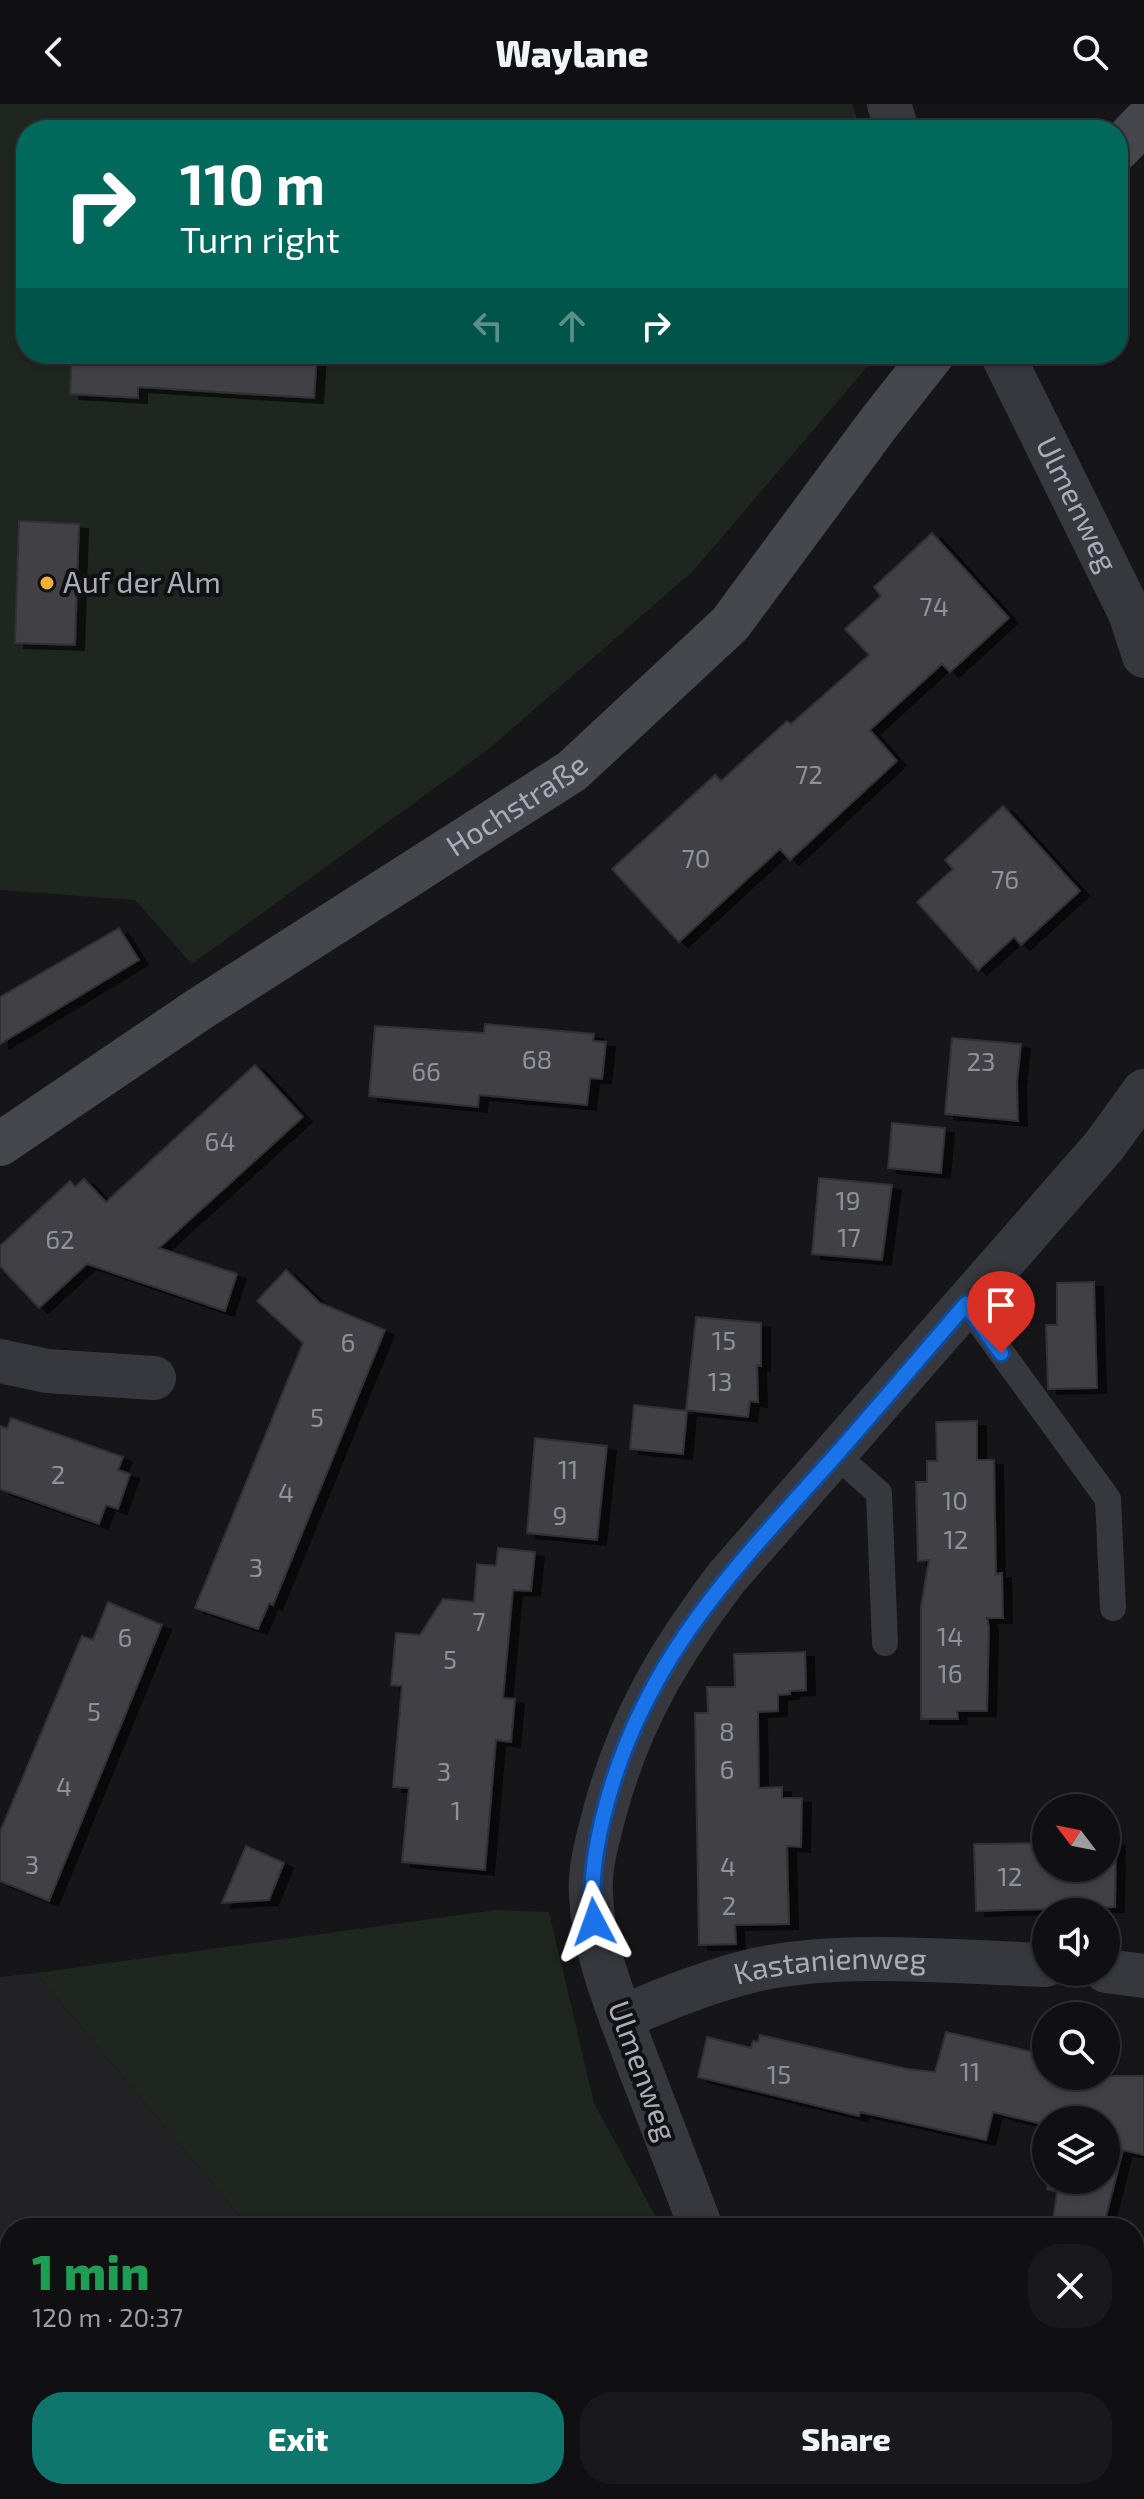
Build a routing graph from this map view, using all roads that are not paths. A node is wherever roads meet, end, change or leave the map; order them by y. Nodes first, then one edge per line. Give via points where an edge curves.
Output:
1 (1144, 122) edge
2 (1128, 139) edge
3 (925, 364) edge
4 (1007, 364) edge
5 (1144, 656) edge
6 (1144, 1091) edge
7 (0, 1144) edge
8 (966, 1304) junction
9 (0, 1361) edge
10 (154, 1378) dead end
11 (836, 1455) junction
12 (1113, 1608) dead end
13 (885, 1643) dead end
14 (1032, 1965) edge
15 (1120, 1973) edge
16 (1144, 1976) edge
17 (621, 2018) junction
18 (697, 2218) edge

1 - 2 street
3 - 7 street, Hochstraße via 730,624 572,771 201,1008
4 - 5 street, Ulmenweg via 1130,613
6 - 8 street, Ulmenweg via 1104,1146
8 - 11 street, Ulmenweg
8 - 12 lane via 1108,1499
9 - 10 street via 47,1371
11 - 13 lane via 879,1493
11 - 17 street, Ulmenweg via 685,1632 650,1691 616,1768 590,1893 599,1950
14 - 17 street, Kastanienweg via 844,1960 761,1969 686,1989
15 - 16 street
17 - 18 street, Ulmenweg

